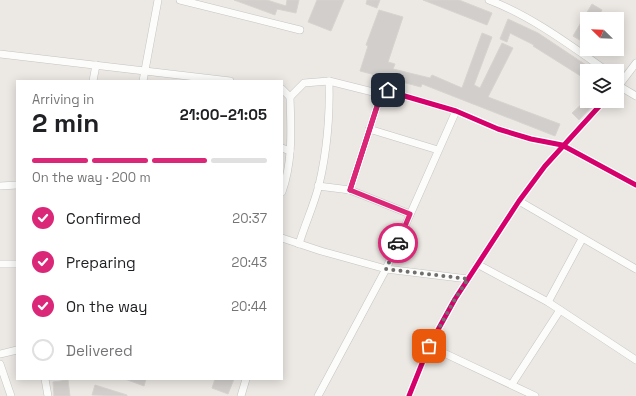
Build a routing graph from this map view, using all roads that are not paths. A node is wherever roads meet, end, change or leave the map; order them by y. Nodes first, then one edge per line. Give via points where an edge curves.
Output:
1 (158, 0) edge
2 (180, 0) edge
3 (489, 0) edge
4 (300, 30) dead end
5 (0, 54) edge
6 (597, 64) edge
7 (636, 64) edge
8 (96, 65) junction
9 (144, 70) junction
10 (624, 77) edge
11 (93, 80) edge
12 (143, 80) edge
13 (222, 80) edge
14 (329, 81) junction
15 (624, 87) edge
16 (283, 90) edge
17 (381, 94) junction
18 (636, 96) edge
19 (290, 97) junction
20 (597, 108) edge
21 (456, 111) junction
22 (369, 129) junction
23 (562, 145) junction
24 (283, 148) edge
25 (438, 150) junction
26 (290, 151) junction
27 (636, 185) edge
28 (0, 186) edge
29 (16, 186) edge
30 (318, 186) junction
31 (283, 189) edge
32 (350, 190) junction
33 (519, 201) junction
34 (410, 214) junction
35 (283, 238) edge
36 (582, 239) junction
37 (299, 244) junction
38 (0, 264) edge
39 (16, 264) edge
40 (477, 264) junction
41 (386, 269) junction
42 (636, 269) edge
43 (468, 279) junction
44 (548, 302) junction
45 (560, 310) junction
46 (429, 346) junction
47 (16, 350) edge
48 (0, 354) edge
49 (636, 360) edge
50 (0, 364) edge
51 (45, 380) edge
52 (246, 380) edge
53 (512, 384) junction
54 (11, 396) edge
55 (48, 396) edge
56 (241, 396) edge
57 (318, 396) edge
58 (409, 396) edge
59 (536, 396) edge

1 - 9 street
2 - 4 street
3 - 6 street via 505,6
5 - 8 street
7 - 10 street
8 - 9 street
8 - 11 street
9 - 12 street
9 - 13 street
14 - 17 street
14 - 19 street via 304,83
14 - 30 street via 330,106
15 - 18 street
16 - 19 street
17 - 21 street via 388,90
17 - 22 street
19 - 26 street
20 - 23 street
21 - 23 street via 498,129
21 - 25 street
22 - 25 street
22 - 32 street
23 - 27 street
23 - 33 street
24 - 26 street
25 - 34 street
26 - 31 street
28 - 29 street
30 - 32 street
30 - 37 street
32 - 34 street
33 - 36 street
33 - 40 street
34 - 41 street
35 - 37 street
36 - 42 street
36 - 44 street
37 - 41 street
38 - 39 street
40 - 43 street
40 - 44 street
41 - 43 street
41 - 57 street
43 - 46 street
44 - 45 street
45 - 49 street
45 - 53 street
46 - 53 street
46 - 58 street
47 - 48 street
50 - 54 street
51 - 55 street
52 - 56 street
53 - 59 street

